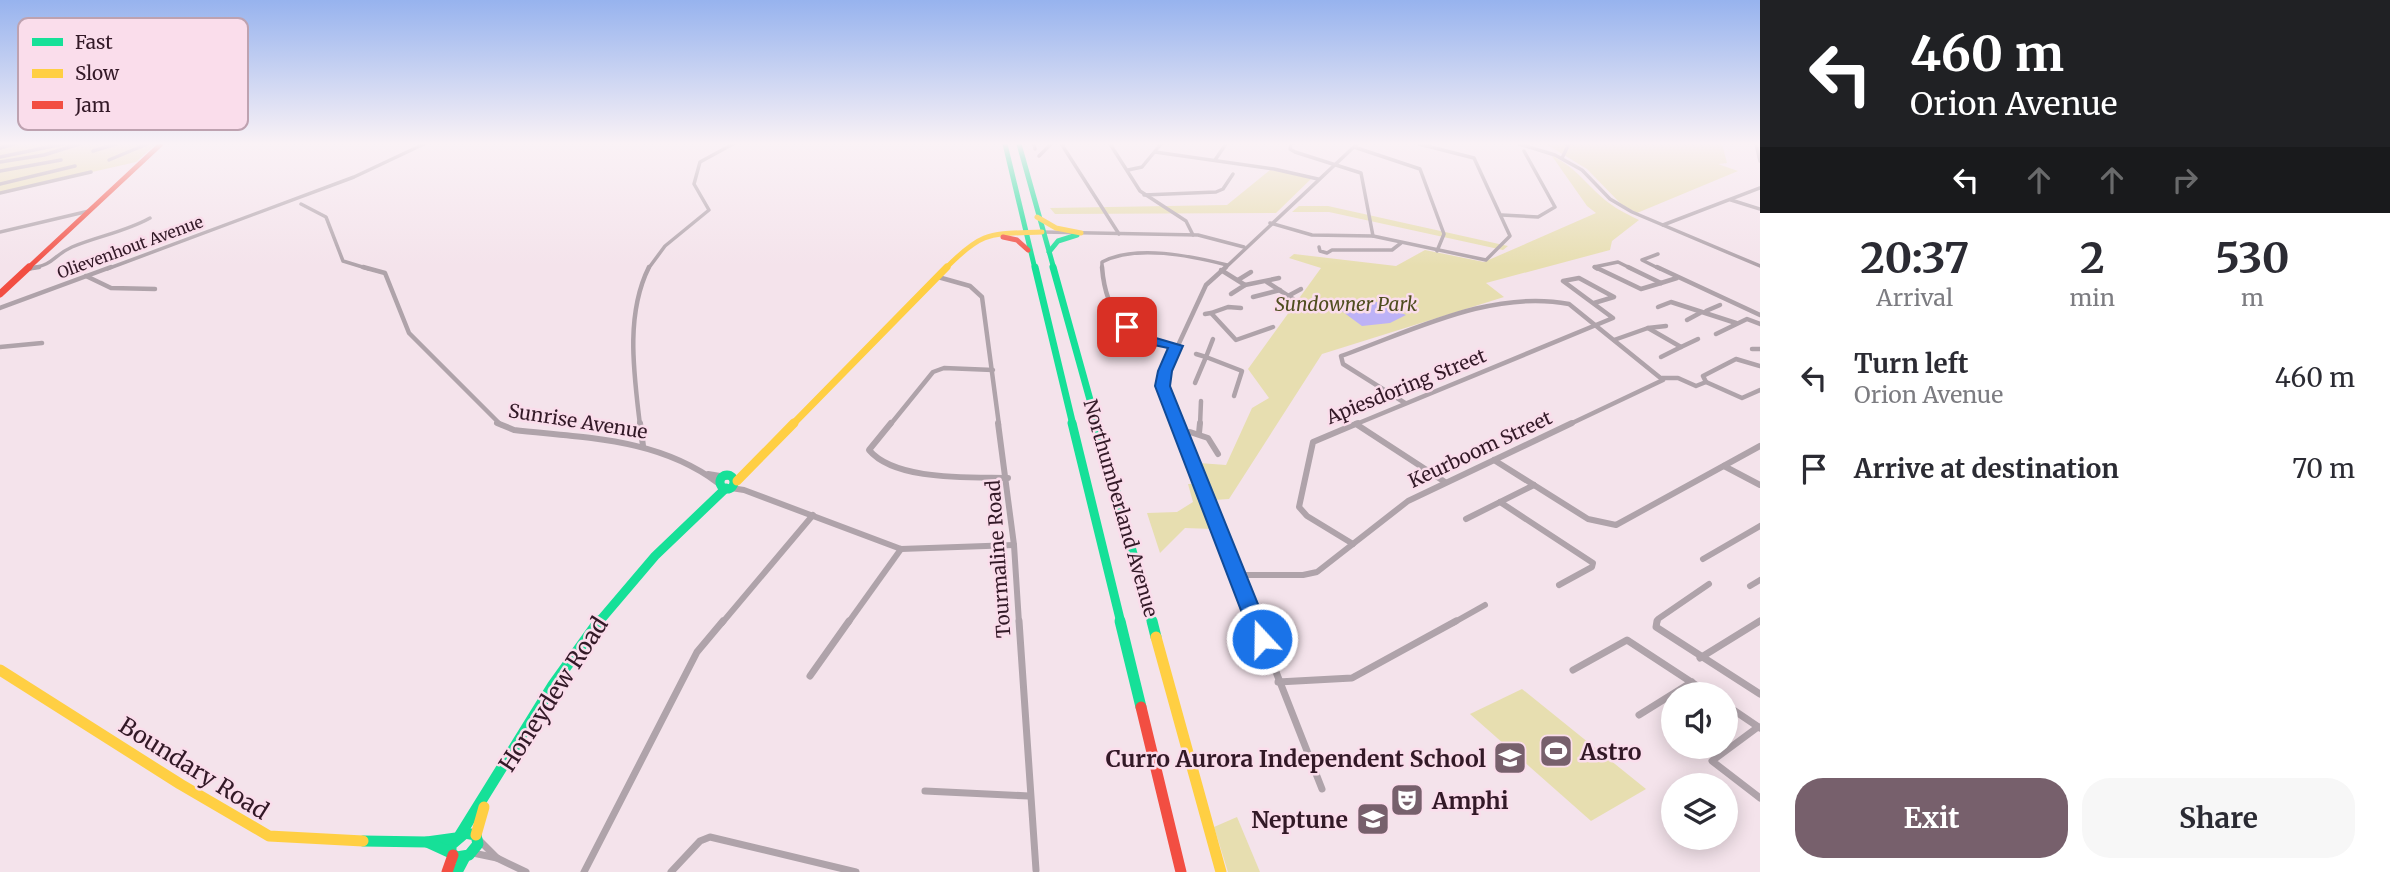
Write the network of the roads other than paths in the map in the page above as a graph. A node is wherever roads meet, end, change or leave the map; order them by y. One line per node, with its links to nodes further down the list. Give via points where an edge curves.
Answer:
1 (36, 185): 17 (street)
2 (118, 185): 22 (main road)
3 (333, 185): 49 (street, Olievenhout Avenue)
4 (694, 185): 107 (street, via 709,210 656,254 643,280 632,328)
5 (1013, 185): 23 (main road, Northumberland Avenue)
6 (1029, 185): 26 (main road, Northumberland Avenue)
7 (1088, 185): 34 (street)
8 (1137, 185): 18 (street)
9 (1226, 185): 18 (street, via 1216,192)
10 (1312, 185): 27 (street)
11 (1363, 185): 36 (street)
12 (1426, 185): 40 (street, via 1444,234)
13 (1487, 185): 24 (street)
14 (1543, 185): 24 (street, via 1555,207 1538,217)
15 (1598, 185): 28 (street, via 1617,204)
16 (1760, 188): 19 (street)
17 (0, 193)
18 (1144, 195): 35 (street, via 1185,221)
19 (1731, 200): 21 (street); 28 (street)
20 (301, 204): 107 (street, Sunrise Avenue, via 326,216 343,261 383,271 409,334 496,423 514,430)
21 (1760, 209)
22 (90, 211): 29 (street); 46 (main road)
23 (1020, 215): 30 (main road, via 1014,226); 31 (main road, Northumberland Avenue)
24 (1502, 215): 40 (street, via 1510,239 1486,260)
25 (150, 218): 46 (street, via 70,248 52,264)
26 (1037, 218): 32 (main road, Northumberland Avenue); 33 (main road)
27 (1269, 223): 36 (street, via 1312,235); 38 (street)
28 (1663, 225): 44 (street)
29 (0, 232)
30 (997, 234): 31 (main road, Honeydew Road); 41 (main road, via 1017,240); 50 (main road, Honeydew Road, via 974,240)
31 (1026, 234): 32 (main road, Honeydew Road); 41 (main road, Northumberland Avenue)
32 (1043, 234): 33 (street); 42 (main road, Northumberland Avenue)
33 (1081, 234): 34 (street); 42 (main road, via 1058,241)
34 (1120, 234): 35 (street)
35 (1193, 235): 38 (street)
36 (1373, 236): 37 (street)
37 (1401, 243): 39 (street, via 1392,250); 40 (street)
38 (1244, 247): 45 (street)
39 (1332, 250)
40 (1437, 251)
41 (1030, 252): 162 (main road, Northumberland Avenue)
42 (1049, 252): 163 (main road, Northumberland Avenue)
43 (1658, 254): 52 (street, via 1642,260)
44 (1760, 266)
45 (1224, 267): 48 (street); 87 (street, via 1203,289); 87 (street, via 1188,256 1116,256 1102,262 1112,303 1130,331)
46 (26, 269): 60 (main road)
47 (1251, 272): 53 (street)
48 (1229, 275): 53 (street)
49 (86, 276): 57 (street, via 111,288); 69 (street, Olievenhout Avenue)
50 (938, 277): 96 (street, Tourmaline Road, via 981,294); 114 (main road, Honeydew Road)
51 (1279, 278): 54 (street)
52 (1677, 278): 55 (street); 74 (street)
53 (1238, 280): 56 (street)
54 (1266, 282): 56 (street); 59 (street)
55 (1662, 283): 55 (street, via 1618,262 1594,267 1639,289)
56 (1245, 285): 61 (street)
57 (155, 289)
58 (1301, 289): 62 (street)
59 (1280, 290): 62 (street); 64 (street)
60 (0, 294)
61 (1231, 294)
62 (1288, 296): 71 (street, via 1293,301)
63 (1681, 296): 65 (street)
64 (1253, 298)
65 (1671, 302): 68 (street); 73 (street)
66 (1594, 303): 66 (street, via 1614,297 1579,278 1562,282); 78 (street, via 1613,317)
67 (1720, 305): 72 (street)
68 (1658, 307)
69 (0, 308)
70 (1241, 309): 80 (street, via 1228,307 1208,314 1236,341)
71 (1277, 310)
72 (1706, 311): 73 (street); 76 (street)
73 (1700, 313): 75 (street)
74 (1760, 315)
75 (1687, 320)
76 (1736, 323): 77 (street, via 1746,319); 82 (street)
77 (1760, 324)
78 (1595, 325): 85 (street); 103 (street, Apiesdoring Street); 103 (street, via 1562,302 1492,304 1443,317 1341,356 1343,364)
79 (1666, 326): 81 (street)
80 (1273, 327)
81 (1648, 328): 85 (street); 89 (street)
82 (1716, 334)
83 (1213, 339): 93 (street)
84 (1698, 339): 89 (street)
85 (1614, 340): 97 (street)
86 (42, 343): 88 (street)
87 (1176, 346): 125 (street, via 1163,386)
88 (0, 347)
89 (1681, 347): 94 (street)
90 (1752, 349): 91 (street)
91 (1760, 349)
92 (1196, 355): 93 (street)
93 (1206, 356): 99 (street); 101 (street, via 1242,371)
94 (1661, 357)
95 (1760, 366): 98 (street, via 1736,359 1703,376)
96 (993, 370): 112 (street, Tourmaline Road); 112 (street, via 936,370 869,450 874,458 907,471)
97 (1662, 378): 98 (street, via 1678,378 1696,386); 110 (street, Keurboom Street, via 1658,384)
98 (1706, 382): 100 (street, via 1740,398)
99 (1195, 383)
100 (1760, 390)
101 (1234, 396)
102 (1201, 401): 106 (street)
103 (1405, 403): 104 (street, Apiesdoring Street)
104 (1356, 424): 113 (street); 121 (street, Apiesdoring Street, via 1313,442 1298,503 1307,516)
105 (1190, 432): 106 (street)
106 (1199, 433): 109 (street, via 1214,442)
107 (643, 446): 114 (street, Sunrise Avenue)
108 (1760, 446): 111 (street)
109 (1218, 454)
110 (1494, 460): 113 (street, Keurboom Street); 115 (street)
111 (1724, 466): 115 (street, via 1616,525 1588,519); 116 (street)
112 (1008, 478): 122 (street, Tourmaline Road)
113 (1445, 482): 121 (street, Keurboom Street, via 1408,501)
114 (728, 483): 118 (street); 147 (main road, Honeydew Road, via 646,568 580,647)
115 (1534, 485): 117 (street)
116 (1760, 485)
117 (1500, 502): 119 (street); 128 (street, via 1593,563 1592,568)
118 (813, 515): 123 (street); 159 (street, via 697,652)
119 (1466, 519)
120 (1760, 526): 124 (street)
121 (1353, 544): 125 (street, Keurboom Street, via 1317,572)
122 (1014, 545): 123 (street); 145 (street, Tourmaline Road)
123 (901, 549): 135 (street)
124 (1703, 559)
125 (1238, 575): 136 (street)
126 (1760, 580): 129 (street)
127 (1709, 584): 132 (street, via 1655,624)
128 (1559, 585)
129 (1750, 586)
130 (1485, 605): 136 (street, via 1352,678)
131 (1760, 621): 132 (street)
132 (1700, 658): 138 (street)
133 (0, 670): 150 (main road, Boundary Road, via 270,836)
134 (1573, 670): 137 (street, via 1627,640)
135 (810, 676)
136 (1279, 682): 143 (street)
137 (1692, 682)
138 (1760, 694)
139 (1661, 701): 141 (street)
140 (1738, 713): 142 (street)
141 (1639, 715)
142 (1759, 727): 146 (street, via 1712,761)
143 (1322, 789)
144 (925, 791): 145 (street)
145 (1029, 796): 155 (street, Tourmaline Road)
146 (1760, 798)
147 (486, 800): 148 (main road, Honeydew Road); 149 (main road, Honeydew Road)
148 (458, 837): 149 (main road, Boundary Road, via 469,832); 150 (main road, Boundary Road); 151 (main road)
149 (477, 838): 152 (main road, Honeydew Road); 153 (street)
150 (427, 842): 151 (main road, Boundary Road)
151 (452, 854): 152 (main road, Boundary Road); 156 (main road)
152 (468, 855): 153 (street); 157 (main road)
153 (497, 858): 154 (street)
154 (514, 870): 158 (street)
155 (1036, 870)
156 (447, 872)
157 (457, 872)
158 (526, 872)
159 (584, 872)
160 (671, 872): 161 (street, via 706,837)
161 (856, 872)
162 (1181, 872)
163 (1221, 872)

